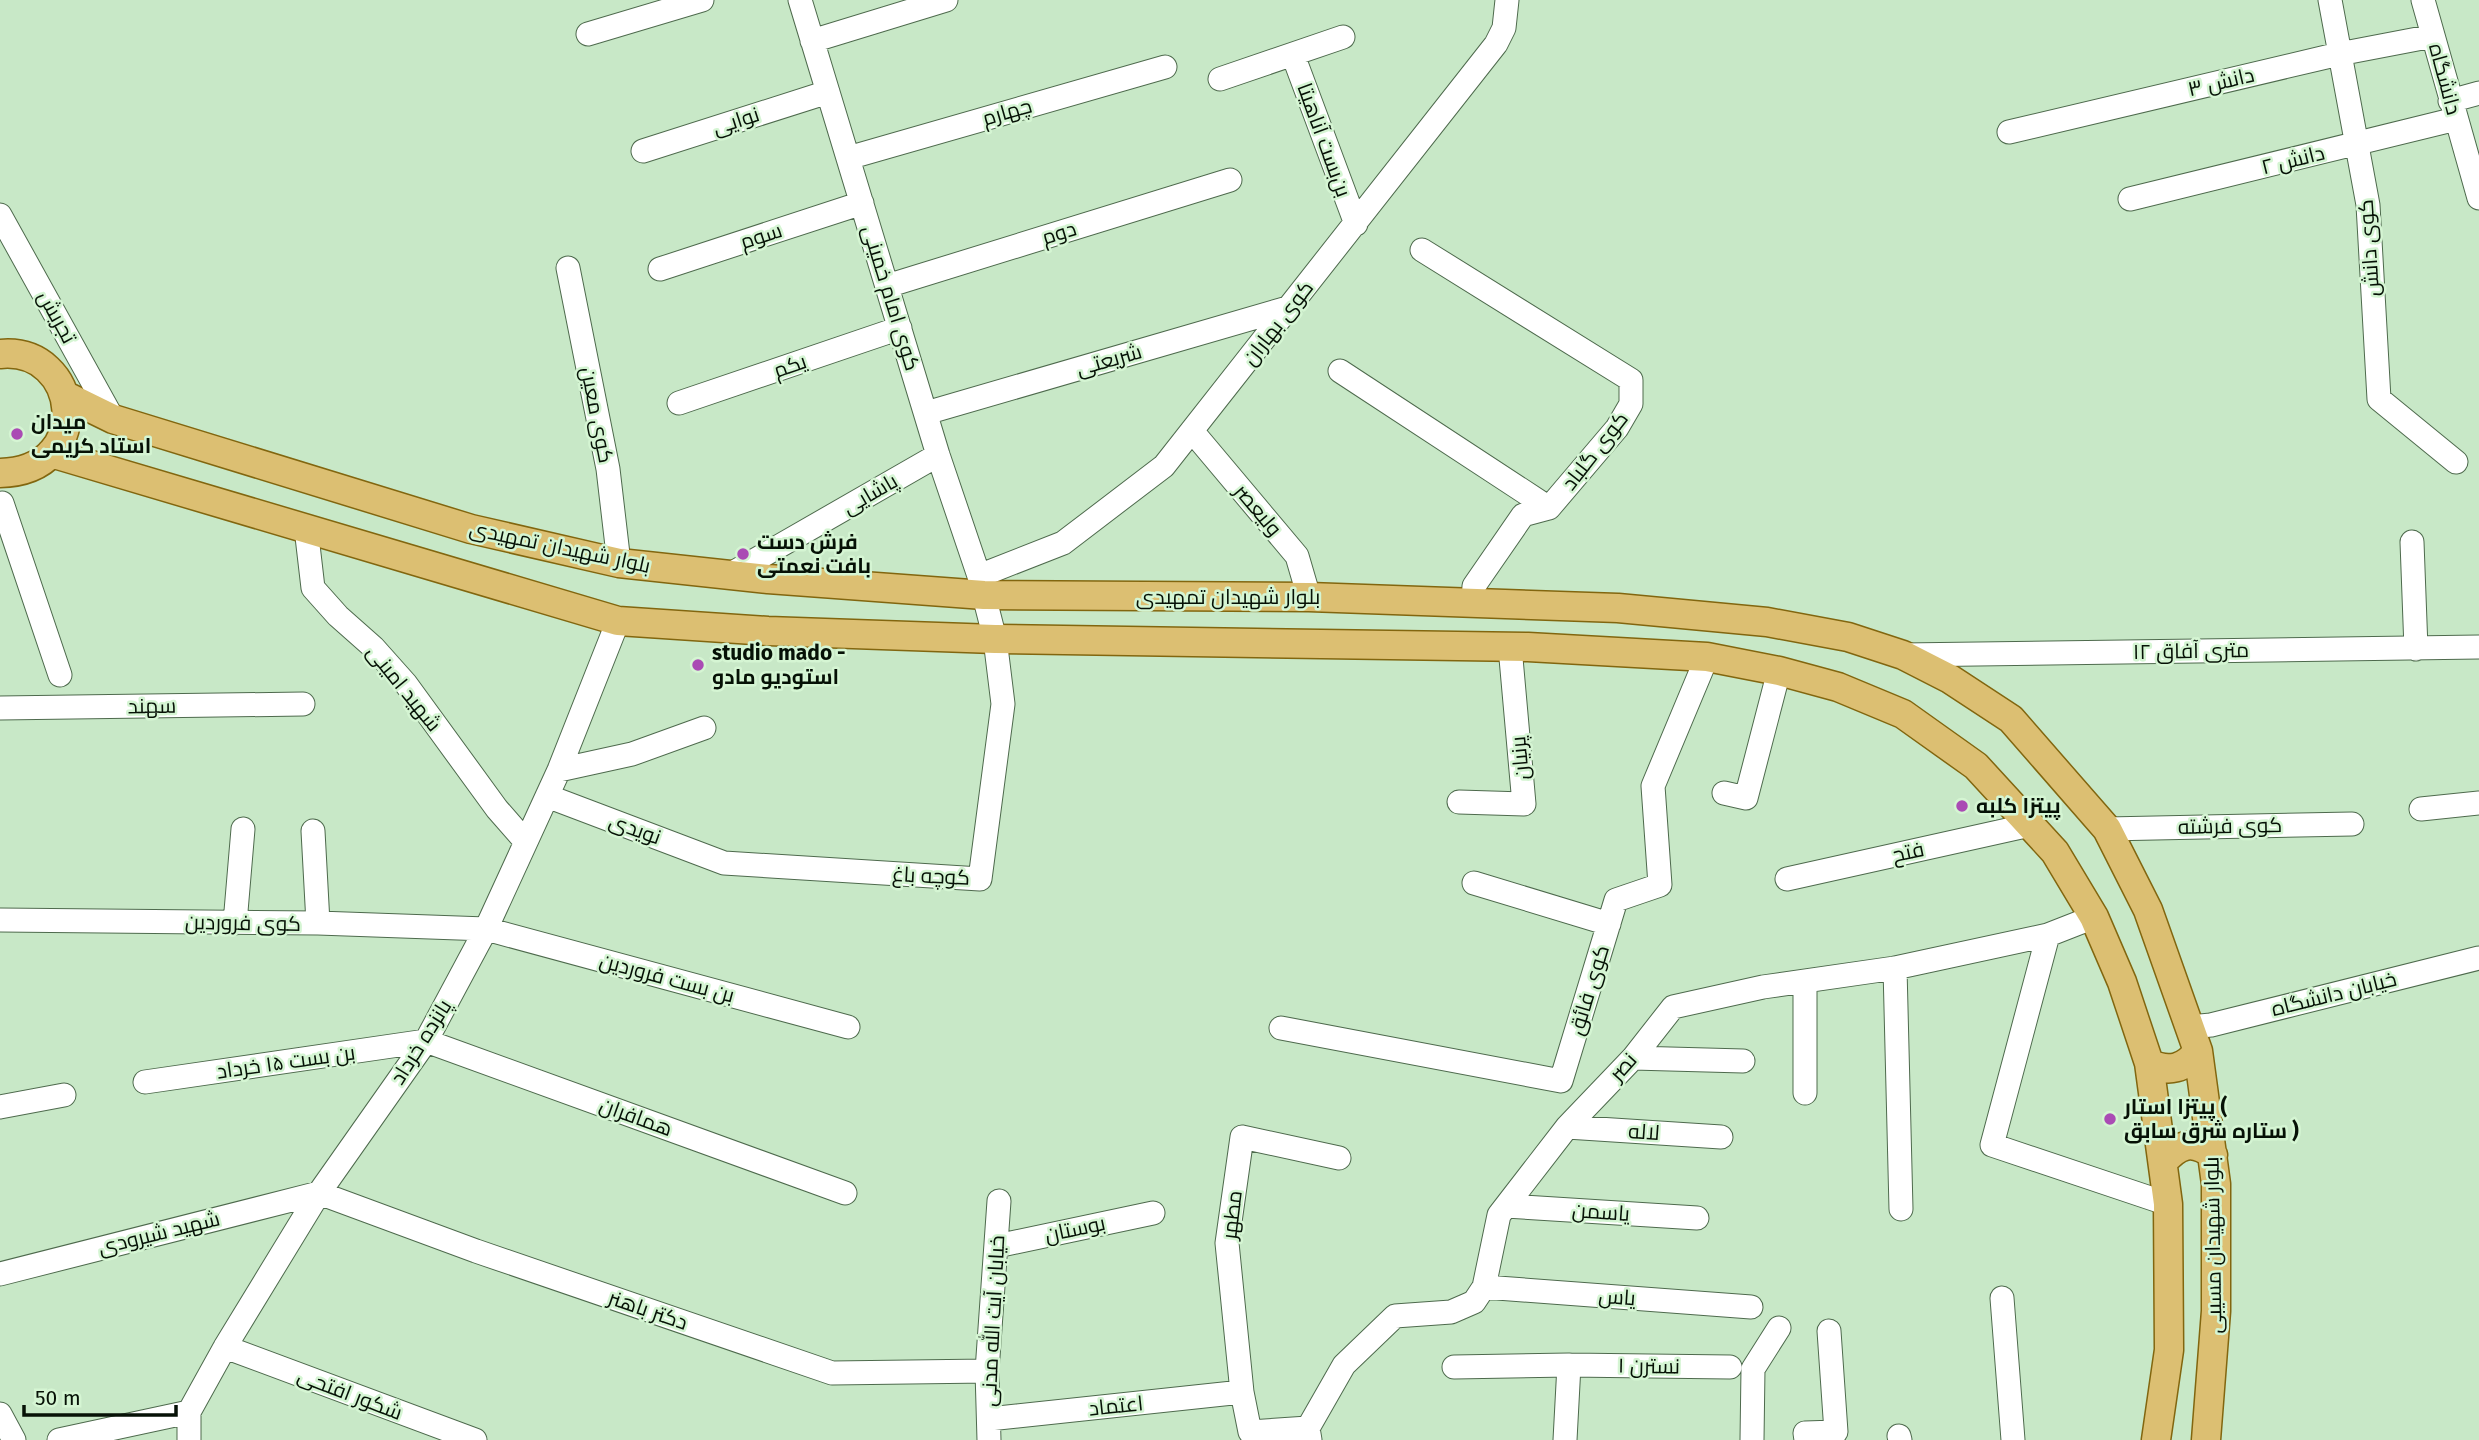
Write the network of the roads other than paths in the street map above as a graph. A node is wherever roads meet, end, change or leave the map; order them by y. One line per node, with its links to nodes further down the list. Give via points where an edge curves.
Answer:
1 (702, 0): 7 (street)
2 (800, 0): 10 (street, کوی امام خمینی)
3 (946, 0): 10 (street)
4 (1507, 0): 27 (street, کوی بهاران, via 1504,28 1496,44)
5 (2330, 0): 11 (street, کوی دانش)
6 (2423, 0): 8 (street, دانشگاه)
7 (588, 34)
8 (2433, 36): 11 (street, دانش ۳); 17 (street, دانشگاه)
9 (1343, 37): 12 (street)
10 (813, 41): 15 (street, کوی امام خمینی)
11 (2339, 54): 18 (street, دانش ۳); 19 (street, کوی دانش)
12 (1293, 55): 14 (street); 27 (street, بن‌بست آناهیتا)
13 (1165, 67): 21 (street, چهارم)
14 (1220, 79)
15 (828, 92): 20 (street, نوایی); 21 (street, کوی امام خمینی)
16 (2479, 93): 17 (street, دانش ۲)
17 (2453, 110): 19 (street, دانش ۲); 23 (street, دانشگاه)
18 (2009, 132)
19 (2355, 145): 24 (street, دانش ۲); 43 (street, کوی دانش, via 2368,205 2379,399)
20 (643, 151)
21 (848, 158): 25 (street, کوی امام خمینی)
22 (1230, 180): 31 (street, دوم)
23 (2479, 198)
24 (2130, 200)
25 (862, 203): 30 (street, سوم); 31 (street, کوی امام خمینی)
26 (0, 215): 39 (street, تجریش)
27 (1356, 224): 32 (street, کوی بهاران)
28 (1422, 250): 46 (street, کوی گلباد, via 1631,380 1631,404 1617,428)
29 (568, 268): 49 (street, کوی معین, via 608,469)
30 (660, 269)
31 (887, 286): 33 (street, کوی امام خمینی)
32 (1291, 307): 38 (street, شریعتی); 40 (street, کوی بهاران)
33 (900, 328): 37 (street, یکم); 38 (street, کوی امام خمینی)
34 (0, 354): 36 (main road, via 23,355 41,364)
35 (1340, 370): 46 (street)
36 (64, 395): 39 (main road, بلوار شهیدان تمهیدی); 41 (main road, via 66,426)
37 (679, 403)
38 (926, 413): 42 (street, کوی امام خمینی)
39 (113, 419): 49 (main road, بلوار شهیدان تمهیدی, via 471,530)
40 (1192, 431): 51 (street, کوی بهاران, via 1164,466 1063,543); 52 (street, ولیعصر, via 1297,556)
41 (51, 453): 44 (main road, via 36,465); 47 (main road)
42 (939, 455): 50 (street, پاشایی); 51 (street, کوی امام خمینی)
43 (2456, 462)
44 (10, 472): 45 (street)
45 (1, 504): 62 (street)
46 (1549, 508): 53 (street, کوی گلباد, via 1523,515 1474,586)
47 (306, 528): 54 (main road); 77 (street, شهید امینی, via 313,588 406,684 488,799)
48 (2412, 542): 58 (street)
49 (619, 564): 50 (main road, بلوار شهیدان تمهیدی)
50 (729, 575): 51 (main road, بلوار شهیدان تمهیدی)
51 (982, 586): 52 (main road, بلوار شهیدان تمهیدی); 55 (street, کوی امام خمینی)
52 (1309, 597): 53 (main road, بلوار شهیدان تمهیدی)
53 (1473, 603): 59 (main road, بلوار شهیدان تمهیدی, via 1618,608 1767,622 1848,637)
54 (618, 621): 55 (main road); 66 (street, پانزده خرداد)
55 (995, 639): 56 (main road); 78 (street, کوچه باغ, via 1003,704 980,879)
56 (1510, 647): 60 (main road); 69 (street, پرنیان, via 1524,804)
57 (2479, 647): 58 (street, ۱۲ متری آفاق)
58 (2416, 649): 59 (street, ۱۲ متری آفاق)
59 (1903, 655): 75 (main road, بلوار شهیدان تمهیدی, via 2011,719)
60 (1707, 657): 61 (main road); 85 (street, کوی فائق, via 1653,786 1660,886 1616,900)
61 (1779, 671): 67 (street, via 1746,798); 73 (main road, via 1838,687 1903,714 1976,766)
62 (60, 675)
63 (303, 704): 64 (street, سهند)
64 (0, 708)
65 (704, 728): 66 (street, via 632,754)
66 (559, 770): 68 (street, پانزده خرداد)
67 (1724, 793)
68 (547, 796): 77 (street, پانزده خرداد); 78 (street, نویدی)
69 (1459, 802)
70 (2479, 803): 71 (street)
71 (2421, 809)
72 (2352, 824): 75 (street, کوی فرشته)
73 (2030, 825): 79 (street, فتح); 81 (main road, via 2055,852)
74 (243, 829): 83 (street)
75 (2107, 829): 93 (main road, بلوار شهیدان تمهیدی, via 2147,910)
76 (313, 831): 84 (street)
77 (525, 841): 86 (street, پانزده خرداد)
78 (724, 863)
79 (1787, 879)
80 (1475, 883): 85 (street)
81 (2094, 917): 87 (street, نصر); 97 (main road)
82 (0, 920): 83 (street, کوی فروردین)
83 (235, 923): 84 (street, کوی فروردین)
84 (318, 923): 86 (street, کوی فروردین)
85 (1609, 924): 92 (street, کوی فائق, via 1561,1081)
86 (486, 929): 91 (street, بن بست فروردین); 94 (street, پانزده خرداد)
87 (2048, 935): 89 (street, نصر); 110 (street, via 1992,1145)
88 (2479, 958): 93 (street, خیابان دانشگاه, via 2211,1025)
89 (1895, 968): 90 (street, نصر); 112 (street)
90 (1805, 982): 95 (street, نصر, via 1673,1007); 99 (street)
91 (848, 1027)
92 (1281, 1028)
93 (2194, 1039): 97 (main road, via 2185,1065 2176,1069); 104 (main road, بلوار شهیدان مسیبی)
94 (426, 1041): 98 (street, بن بست ۱۵ خرداد); 107 (street, پانزده خرداد); 108 (street, همافران)
95 (1633, 1058): 96 (street); 102 (street, نصر)
96 (1743, 1061)
97 (2149, 1063): 106 (main road)
98 (145, 1082)
99 (1805, 1093)
100 (64, 1095): 101 (street)
101 (0, 1107)
102 (1567, 1127): 103 (street, لاله); 111 (street, نصر)
103 (1721, 1137)
104 (2213, 1155): 106 (main road, via 2200,1146 2185,1146); 141 (main road, بلوار شهیدان مسیبی, via 2216,1311)
105 (1339, 1158): 127 (street, مطهر, via 1242,1137 1227,1243)
106 (2163, 1162): 110 (main road)
107 (318, 1193): 116 (street, شهید شیرودی); 122 (street, پانزده خرداد); 126 (street, دکتر باهنر, via 832,1373)
108 (845, 1193)
109 (999, 1201): 115 (street, خیابان آیت الله مدنی)
110 (2168, 1204): 140 (main road, via 2169,1350)
111 (1506, 1206): 114 (street, یاسمن); 117 (street, نصر, via 1499,1216)
112 (1900, 1209)
113 (1153, 1213): 115 (street, بوستان)
114 (1697, 1218)
115 (997, 1246): 126 (street, خیابان آیت الله مدنی)
116 (0, 1274)
117 (1484, 1287): 119 (street, یاس); 131 (street, via 1475,1301 1451,1312 1395,1316 1344,1365)
118 (2002, 1298): 139 (street)
119 (1751, 1307)
120 (1779, 1328): 137 (street, via 1753,1369)
121 (1829, 1331): 138 (street, via 1836,1432 1805,1433)
122 (225, 1347): 128 (street, پانزده خرداد); 135 (street, شکور افتحی)
123 (1569, 1365): 124 (street, نسترن ۱); 125 (street, نسترن ۱); 136 (street)
124 (1454, 1367)
125 (1730, 1367)
126 (987, 1371): 130 (street, خیابان آیت الله مدنی)
127 (1242, 1392): 130 (street, اعتماد); 131 (street, via 1250,1432)
128 (189, 1412): 133 (street); 134 (street, پانزده خرداد)
129 (0, 1414): 132 (street)
130 (989, 1430)
131 (1309, 1434)
132 (14, 1440)
133 (60, 1440)
134 (189, 1440)
135 (475, 1440)
136 (1565, 1440)
137 (1752, 1440)
138 (1806, 1440)
139 (2013, 1440)
140 (2156, 1440)
141 (2206, 1440)

